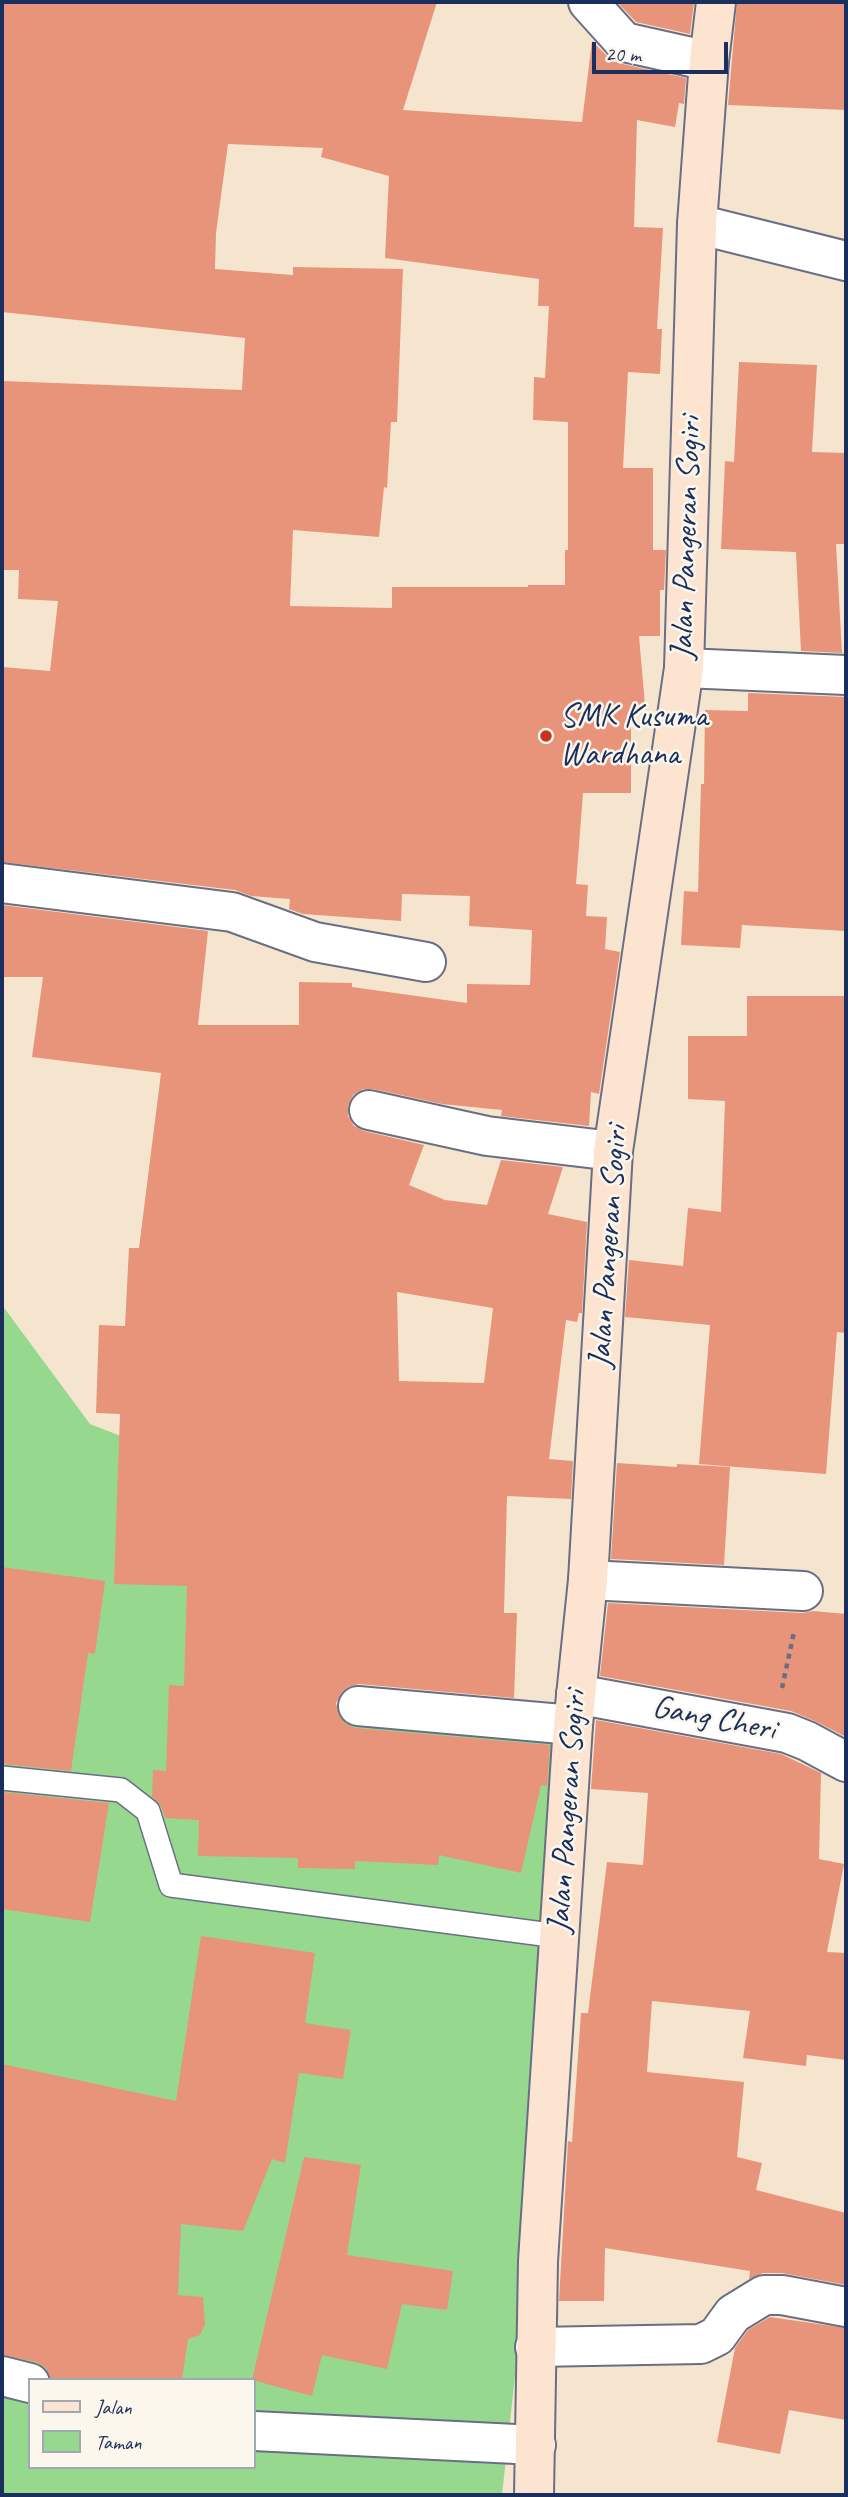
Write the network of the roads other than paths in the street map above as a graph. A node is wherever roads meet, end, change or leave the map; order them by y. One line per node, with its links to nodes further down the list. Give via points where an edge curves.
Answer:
1 (587, 2): 3 (street, via 624,42)
2 (716, 2): 3 (street, Jalan Pangeran Sogiri)
3 (709, 61): 4 (street, Jalan Pangeran Sogiri)
4 (697, 224): 5 (street); 6 (street, Jalan Pangeran Sogiri)
5 (846, 261)
6 (684, 668): 7 (street); 11 (street, Jalan Pangeran Sogiri)
7 (846, 675)
8 (2, 883): 9 (street, via 232,912 314,942)
9 (426, 962)
10 (369, 1110): 11 (street, via 487,1136)
11 (613, 1151): 12 (street, Jalan Pangeran Sogiri)
12 (588, 1580): 13 (street); 15 (street, Jalan Pangeran Sogiri)
13 (803, 1591)
14 (358, 1706): 15 (street, Gang Cheri)
15 (574, 1710): 16 (street, Gang Cheri, via 773,1730 807,1741); 18 (street, Jalan Pangeran Sogiri)
16 (846, 1762)
17 (2, 1777): 18 (lane, via 121,1790 148,1811 171,1885)
18 (558, 1936): 20 (street, Jalan Pangeran Sogiri)
19 (846, 2307): 20 (street, via 764,2295 733,2314 717,2336 701,2344)
20 (535, 2347): 24 (street, Jalan Pangeran Sogiri)
21 (2, 2376): 22 (street)
22 (28, 2382)
23 (256, 2431): 24 (street)
24 (537, 2445): 25 (street, Jalan Pangeran Sogiri)
25 (534, 2495)

